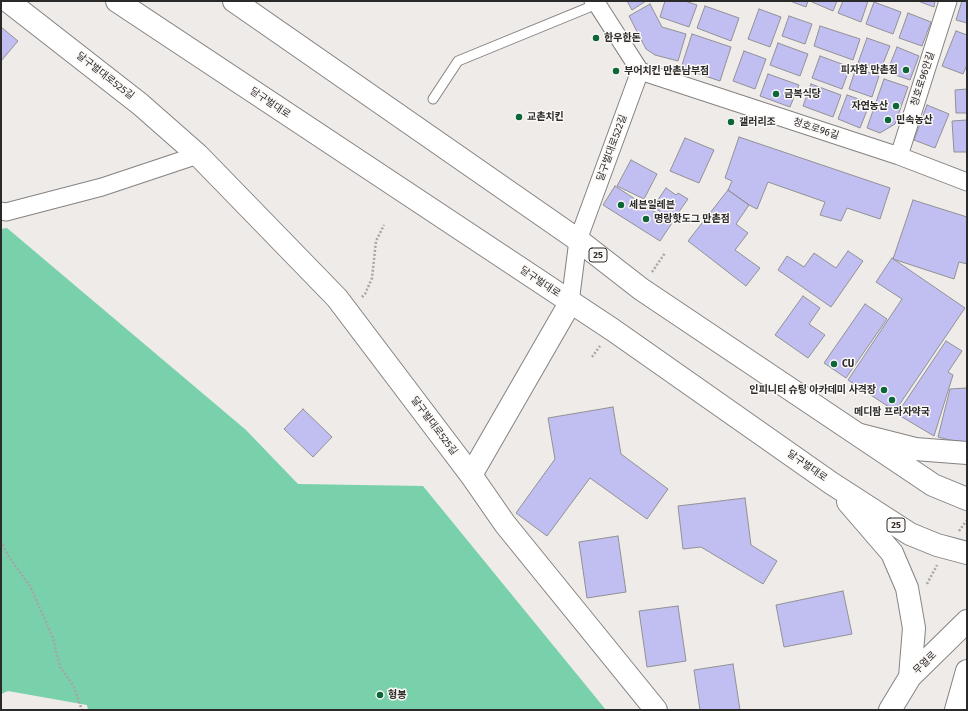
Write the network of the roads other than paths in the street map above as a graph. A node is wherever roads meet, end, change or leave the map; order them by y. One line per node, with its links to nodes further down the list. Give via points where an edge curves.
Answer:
1 (8, 1): 8 (main road, 달구벌대로525길, via 140,104)
2 (117, 1): 13 (main road, 달구벌대로 / 25)
3 (234, 1): 12 (main road, 25)
4 (948, 1): 9 (street, 청호로96안길)
5 (597, 2): 6 (street); 7 (lane, via 458,61)
6 (640, 71): 9 (street, 청호로96길); 12 (street, 달구벌대로522길)
7 (433, 99)
8 (198, 155): 11 (street, via 102,187 6,212); 16 (main road, 달구벌대로525길, via 337,298)
9 (899, 156): 10 (street, 청호로96길)
10 (967, 182)
11 (1, 211)
12 (578, 240): 13 (street, 달구벌대로522길); 14 (main road, 25, via 641,289)
13 (570, 303): 16 (main road); 17 (main road, 달구벌대로 / 25, via 613,330)
14 (855, 433): 15 (main road, via 915,449); 18 (main road, 25, via 933,485)
15 (967, 453)
16 (471, 475): 24 (main road, 달구벌대로525길, via 505,524)
17 (831, 483): 19 (main road, 달구벌대로 / 25, via 910,534); 22 (main road, via 892,553 907,588 914,628)
18 (967, 500)
19 (967, 553)
20 (967, 622): 22 (main road, 무열로)
21 (967, 671): 26 (main road)
22 (910, 677): 25 (main road, 무열로)
23 (967, 699): 26 (main road)
24 (656, 710)
25 (890, 710)
26 (956, 710)

